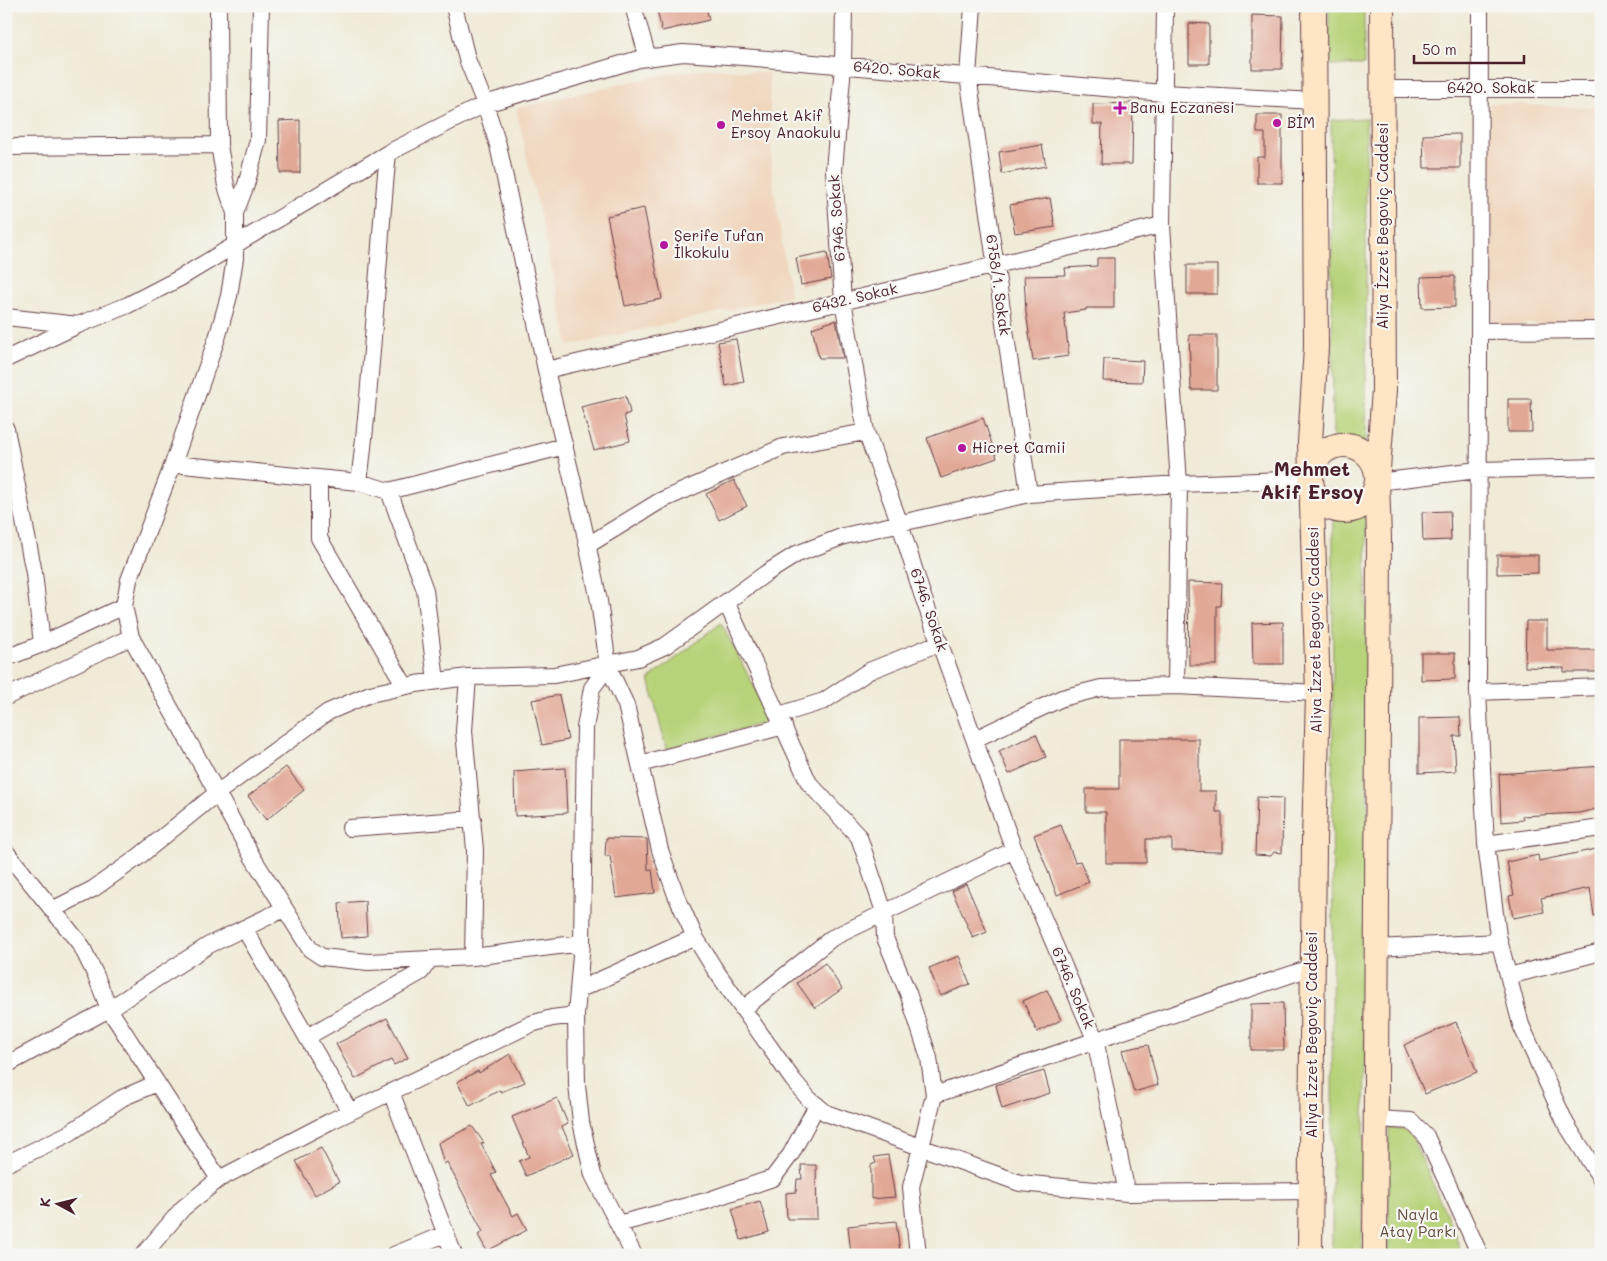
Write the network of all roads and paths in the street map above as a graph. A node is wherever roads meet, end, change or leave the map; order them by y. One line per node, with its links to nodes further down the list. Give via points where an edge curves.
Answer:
1 (218, 6): 20 (street)
2 (261, 6): 23 (street, via 258,140)
3 (454, 6): 19 (street, via 467,59)
4 (633, 6): 11 (street)
5 (844, 6): 12 (street, 6746. Sokak)
6 (973, 6): 13 (street, 6758/1. Sokak)
7 (1165, 6): 17 (street)
8 (1314, 6): 18 (main road, Aliya İzzet Begoviç Caddesi)
9 (1382, 6): 15 (main road, Aliya İzzet Begoviç Caddesi)
10 (1480, 6): 14 (street)
11 (648, 58): 12 (street, 6420. Sokak, via 683,53); 19 (street, 6420. Sokak)
12 (843, 66): 13 (street, 6420. Sokak); 27 (street, 6746. Sokak, via 834,170)
13 (968, 76): 17 (street, 6420. Sokak); 26 (street, 6758/1. Sokak)
14 (1480, 87): 15 (street, 6420. Sokak); 16 (street, 6420. Sokak); 31 (street)
15 (1382, 89): 43 (main road, Aliya İzzet Begoviç Caddesi, via 1384,390)
16 (1601, 89)
17 (1162, 93): 18 (street, 6420. Sokak); 24 (street)
18 (1315, 101): 41 (main road, Aliya İzzet Begoviç Caddesi, via 1316,347)
19 (485, 104): 22 (street, 6420. Sokak); 33 (street, via 498,145)
20 (219, 145): 21 (street); 23 (street, via 226,186)
21 (6, 147)
22 (388, 152): 25 (street, 6420. Sokak); 42 (street, via 378,247 368,414)
23 (235, 213): 25 (street)
24 (1162, 224): 26 (street, 6432. Sokak); 44 (street)
25 (235, 244): 29 (street, 6420. Sokak, via 128,305); 37 (street, via 229,296)
26 (995, 265): 27 (street, 6432. Sokak); 46 (street, 6758/1. Sokak)
27 (843, 301): 33 (street, 6432. Sokak); 35 (street, 6746. Sokak)
28 (6, 317): 29 (street)
29 (78, 325): 32 (street, 6420. Sokak)
30 (1601, 330): 31 (street)
31 (1479, 331): 39 (street)
32 (6, 359)
33 (546, 370): 36 (street)
34 (6, 429): 53 (street, via 34,573)
35 (866, 432): 47 (street, 6746. Sokak); 48 (street, via 783,447 660,501)
36 (565, 446): 45 (street); 48 (street)
37 (173, 464): 40 (street); 50 (street, via 129,580)
38 (1601, 467): 39 (street)
39 (1478, 470): 43 (street); 61 (street)
40 (319, 478): 42 (street); 58 (street, via 319,538)
41 (1311, 479): 43 (main road, via 1316,495 1327,507 1348,512 1368,502); 43 (main road, via 1315,463 1325,451 1346,445 1357,447 1373,461); 44 (street); 62 (main road, Aliya İzzet Begoviç Caddesi)
42 (359, 482): 45 (street)
43 (1377, 482): 81 (main road, Aliya İzzet Begoviç Caddesi)
44 (1179, 484): 46 (street); 59 (street)
45 (390, 491): 57 (street, via 425,590)
46 (1030, 494): 47 (street)
47 (900, 524): 49 (street, via 844,536 797,554); 52 (street, 6746. Sokak)
48 (588, 545): 55 (street)
49 (727, 604): 55 (street, via 665,646); 64 (street)
50 (124, 606): 51 (street); 53 (street)
51 (131, 637): 63 (street); 67 (street)
52 (939, 642): 64 (street, via 869,671 824,700); 65 (street, 6746. Sokak)
53 (42, 644): 54 (street)
54 (6, 658)
55 (608, 666): 56 (street, via 554,675); 66 (street, via 626,705); 80 (street, via 592,688 585,728)
56 (468, 677): 57 (street); 68 (street, via 464,731)
57 (436, 681): 58 (street)
58 (405, 686): 67 (street, via 370,694 328,712)
59 (1176, 686): 62 (street); 65 (street, via 1101,688 1062,698)
60 (1601, 687): 61 (street)
61 (1478, 692): 71 (street)
62 (1318, 693): 85 (main road, Aliya İzzet Begoviç Caddesi)
63 (6, 698)
64 (782, 720): 66 (street); 76 (street, via 809,783 859,837)
65 (975, 739): 72 (street, 6746. Sokak)
66 (640, 764): 78 (street, via 660,850)
67 (217, 793): 74 (street); 75 (street, via 137,858 93,889)
68 (472, 819): 69 (street); 83 (street, via 475,850)
69 (350, 828)
70 (1601, 828): 71 (street)
71 (1486, 844): 79 (street)
72 (1014, 850): 76 (street); 92 (street, 6746. Sokak)
73 (6, 852): 75 (street)
74 (284, 909): 77 (street); 84 (street, via 310,949 322,957 368,962)
75 (52, 910): 88 (street, via 81,945)
76 (884, 912): 89 (street, via 832,938); 96 (street, via 885,938 930,1058)
77 (244, 928): 88 (street, via 209,945); 91 (street)
78 (695, 937): 87 (street); 89 (street)
79 (1500, 942): 81 (street); 86 (street)
80 (582, 943): 83 (street); 87 (street)
81 (1376, 948): 99 (main road, Aliya İzzet Begoviç Caddesi)
82 (1601, 952): 86 (street)
83 (473, 957): 84 (street)
84 (430, 959): 91 (street, via 421,972)
85 (1313, 967): 92 (street); 104 (main road, Aliya İzzet Begoviç Caddesi)
86 (1508, 976): 103 (street, via 1521,1025 1566,1124)
87 (578, 990): 90 (street)
88 (109, 1009): 93 (street); 94 (street)
89 (743, 1009): 97 (street, via 793,1080)
90 (576, 1015): 95 (street, via 531,1024); 106 (street, via 577,1084 586,1148 594,1175)
91 (307, 1037): 98 (street)
92 (1095, 1039): 96 (street); 105 (street, 6746. Sokak)
93 (6, 1065)
94 (156, 1083): 101 (street, via 122,1098 68,1134); 102 (street)
95 (391, 1092): 98 (street); 107 (street)
96 (934, 1095): 100 (street)
97 (817, 1105): 100 (street, via 826,1113); 106 (street, via 792,1154 773,1178 706,1201)
98 (350, 1112): 102 (street)
99 (1377, 1119): 114 (main road, Aliya İzzet Begoviç Caddesi); 115 (street, via 1411,1122 1426,1136)
100 (922, 1149): 105 (street, via 1020,1183); 112 (street, via 912,1187)
101 (6, 1164)
102 (218, 1179): 108 (street, via 183,1208)
103 (1601, 1179)
104 (1311, 1191): 105 (street); 113 (main road, Aliya İzzet Begoviç Caddesi)
105 (1126, 1193)
106 (618, 1224): 111 (street)
107 (446, 1234): 109 (street); 110 (street)
108 (143, 1255)
109 (394, 1255)
110 (454, 1255)
111 (634, 1255)
112 (918, 1255)
113 (1310, 1255)
114 (1375, 1255)
115 (1480, 1255)

